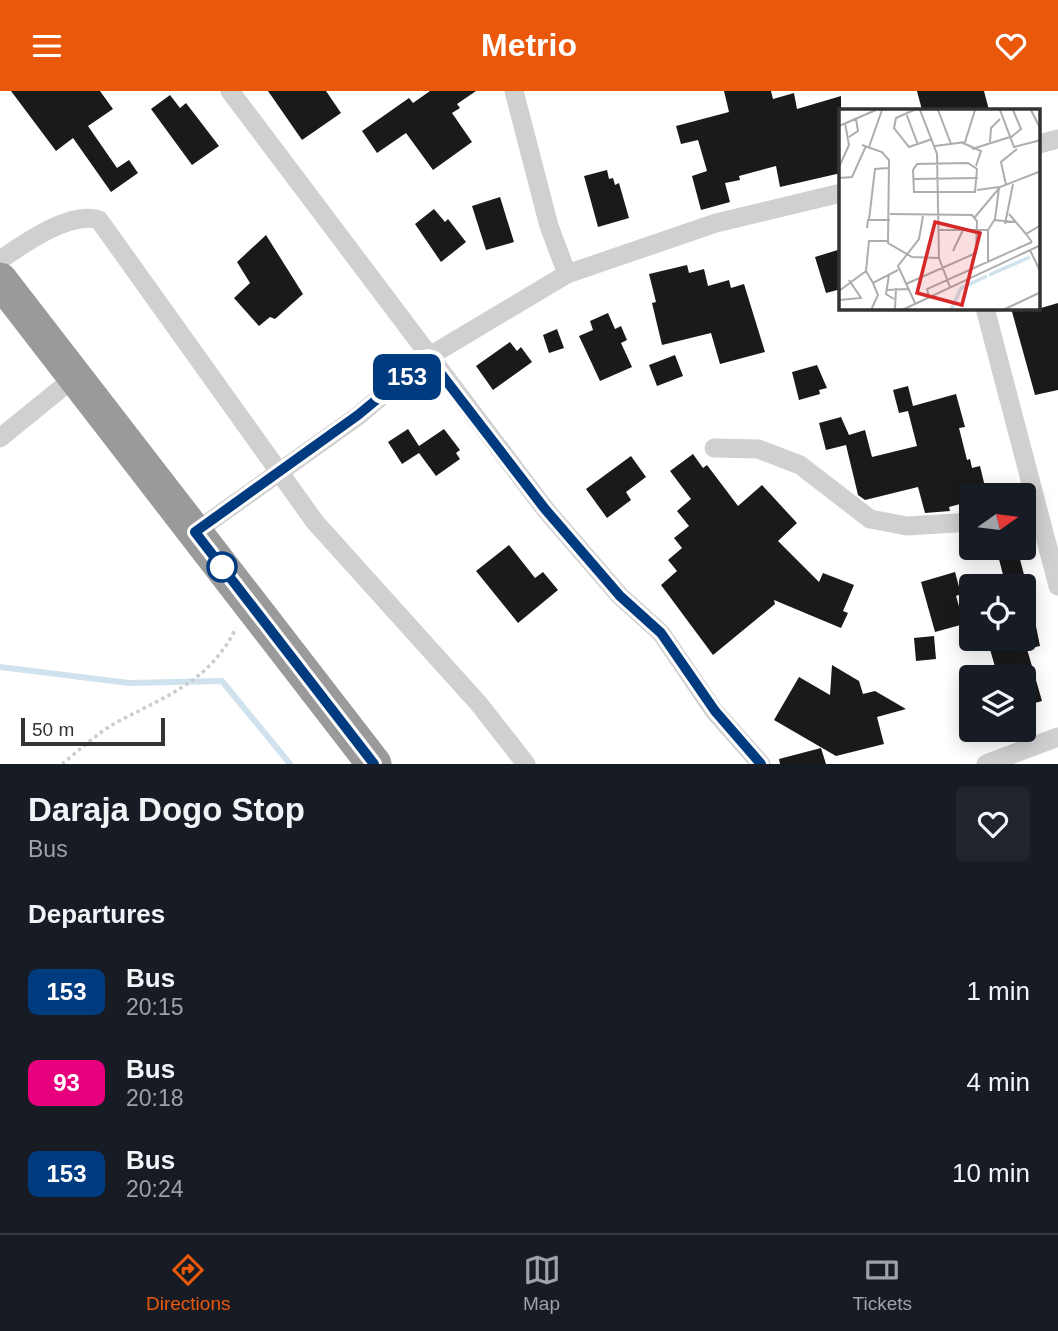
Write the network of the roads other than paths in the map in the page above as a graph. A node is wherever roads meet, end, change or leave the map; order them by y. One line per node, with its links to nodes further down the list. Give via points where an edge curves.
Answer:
1 (230, 91): 10 (street)
2 (514, 91): 7 (street)
3 (1058, 139): 4 (street)
4 (1040, 144)
5 (839, 193): 7 (street, via 716,223)
6 (0, 260): 14 (street, via 29,240 75,220 89,216 99,220)
7 (567, 274): 10 (street)
8 (0, 280): 11 (highway)
9 (985, 310): 15 (street)
10 (428, 357): 14 (street, via 390,391); 23 (street, via 545,509 620,596 661,633 715,711)
11 (75, 377): 12 (street); 18 (highway)
12 (0, 437)
13 (714, 448): 16 (street, via 758,449 800,465 870,519 907,526)
14 (281, 470): 18 (street); 22 (street, via 315,522 480,704)
15 (1025, 483)
16 (959, 523)
17 (1036, 525): 19 (street)
18 (195, 532): 21 (highway)
19 (1058, 586)
20 (1058, 737): 24 (street)
21 (374, 764)
22 (526, 764)
23 (761, 764)
24 (986, 764)

